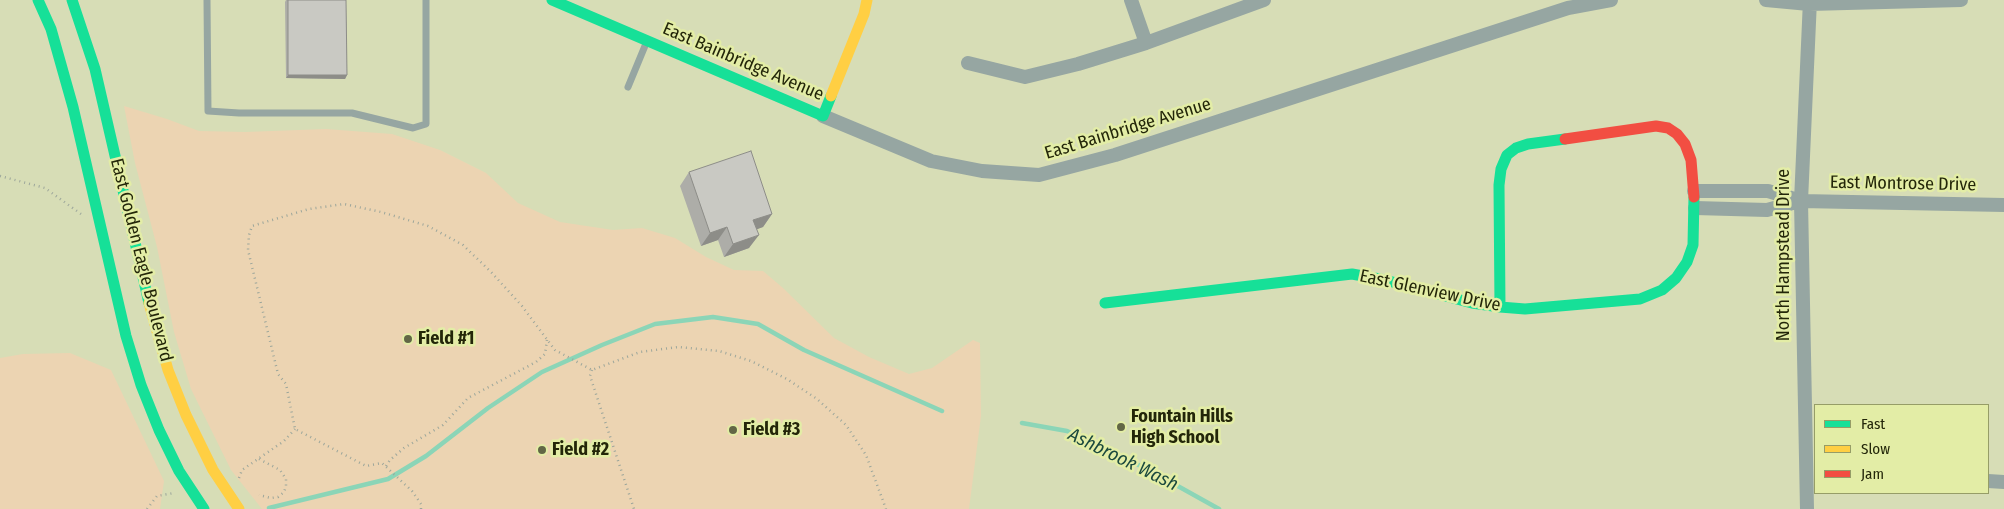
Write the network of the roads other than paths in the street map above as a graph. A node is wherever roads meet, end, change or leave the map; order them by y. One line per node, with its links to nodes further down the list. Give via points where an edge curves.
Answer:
1 (38, 0): 12 (street, East Golden Eagle Boulevard)
2 (207, 0): 3 (lane, via 208,111 352,113 414,128 426,124)
3 (426, 0)
4 (552, 0): 13 (street, East Bainbridge Avenue)
5 (867, 0): 17 (street)
6 (1131, 0): 14 (street)
7 (1264, 0): 14 (street)
8 (1611, 0): 17 (street, East Bainbridge Avenue, via 1568,8 1115,156 1039,175 982,172 932,161)
9 (1766, 0): 11 (street)
10 (1961, 0): 11 (street)
11 (1809, 2): 19 (street, North Hampstead Drive)
12 (60, 5): 27 (street, East Golden Eagle Boulevard, via 51,29 73,108 126,336 159,430 179,471); 28 (street, East Golden Eagle Boulevard, via 95,69 153,319 168,370 213,470)
13 (647, 41): 16 (lane); 17 (street, East Bainbridge Avenue)
14 (1146, 43): 15 (street, via 1025,76)
15 (968, 63)
16 (628, 87)
17 (822, 116)
18 (1694, 191): 19 (street, via 1768,191); 21 (street, East Glenview Drive); 23 (street, East Glenview Drive, via 1689,151 1677,134 1668,128 1656,126 1516,148 1507,155 1500,169)
19 (1801, 201): 20 (street, East Montrose Drive); 21 (street, via 1767,210); 26 (street, North Hampstead Drive)
20 (2004, 205)
21 (1695, 208): 23 (street, East Glenview Drive, via 1693,245 1687,262 1662,290 1640,299 1614,302 1525,309)
22 (1105, 303): 23 (street, East Glenview Drive, via 1352,274)
23 (1500, 307)
24 (1989, 481): 25 (street)
25 (2004, 482)
26 (1811, 489): 29 (street, North Hampstead Drive)
27 (204, 509)
28 (239, 509)
29 (1807, 509)

